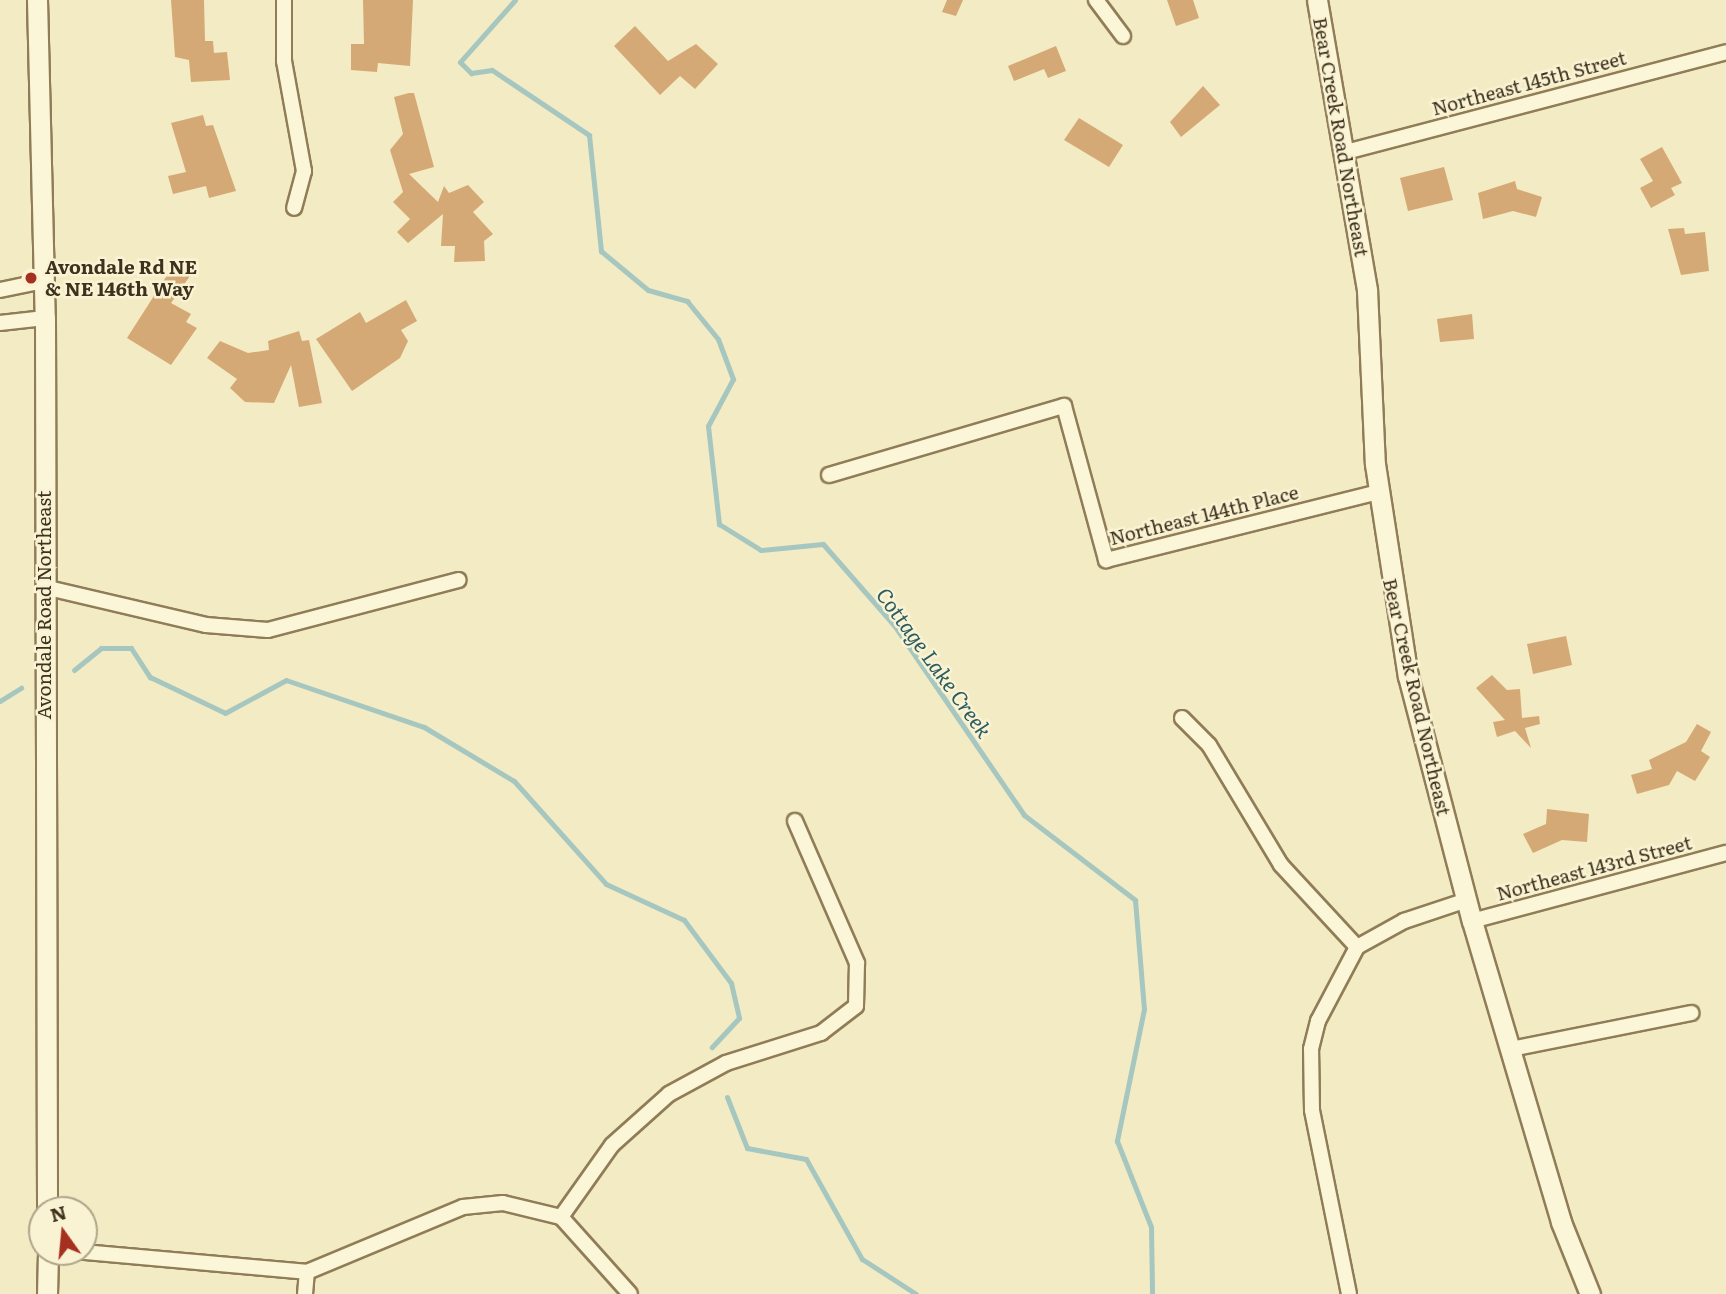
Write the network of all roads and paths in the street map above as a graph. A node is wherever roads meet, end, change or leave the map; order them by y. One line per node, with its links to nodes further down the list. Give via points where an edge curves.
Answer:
1 (37, 0): 9 (street, Avondale Road Northeast)
2 (284, 0): 8 (street, via 284,61 304,171)
3 (1096, 0): 5 (street)
4 (1317, 0): 7 (street, Bear Creek Road Northeast)
5 (1123, 36)
6 (1726, 52): 7 (street, Northeast 145th Street)
7 (1342, 153): 14 (street, Bear Creek Road Northeast, via 1367,290)
8 (293, 208)
9 (44, 281): 10 (street); 11 (street, Avondale Road Northeast)
10 (0, 289)
11 (45, 318): 12 (street); 16 (street, Avondale Road Northeast)
12 (0, 323)
13 (829, 475): 14 (street, Northeast 144th Place, via 1065,406 1107,560)
14 (1379, 492): 20 (street, Bear Creek Road Northeast, via 1408,676)
15 (459, 580): 16 (street, via 268,630 206,625)
16 (44, 587): 25 (street, Avondale Road Northeast)
17 (1182, 718): 22 (street, via 1209,745 1280,865)
18 (795, 821): 26 (street, via 857,963 856,1006 821,1033 726,1063 669,1094 612,1145)
19 (1726, 853): 21 (street, Northeast 143rd Street)
20 (1466, 900): 21 (street, Bear Creek Road Northeast); 22 (street, via 1404,921)
21 (1472, 921): 24 (street, Bear Creek Road Northeast)
22 (1357, 947): 33 (street, via 1331,986 1311,1049 1312,1110)
23 (1691, 1013): 24 (street)
24 (1511, 1049): 34 (street, Bear Creek Road Northeast)
25 (47, 1196)
26 (561, 1217): 29 (street, via 530,1206 463,1207); 32 (street)
27 (98, 1253): 29 (street)
28 (48, 1266): 30 (street)
29 (307, 1272): 31 (street)
30 (47, 1294)
31 (305, 1294)
32 (630, 1294)
33 (1349, 1294)
34 (1590, 1294)

